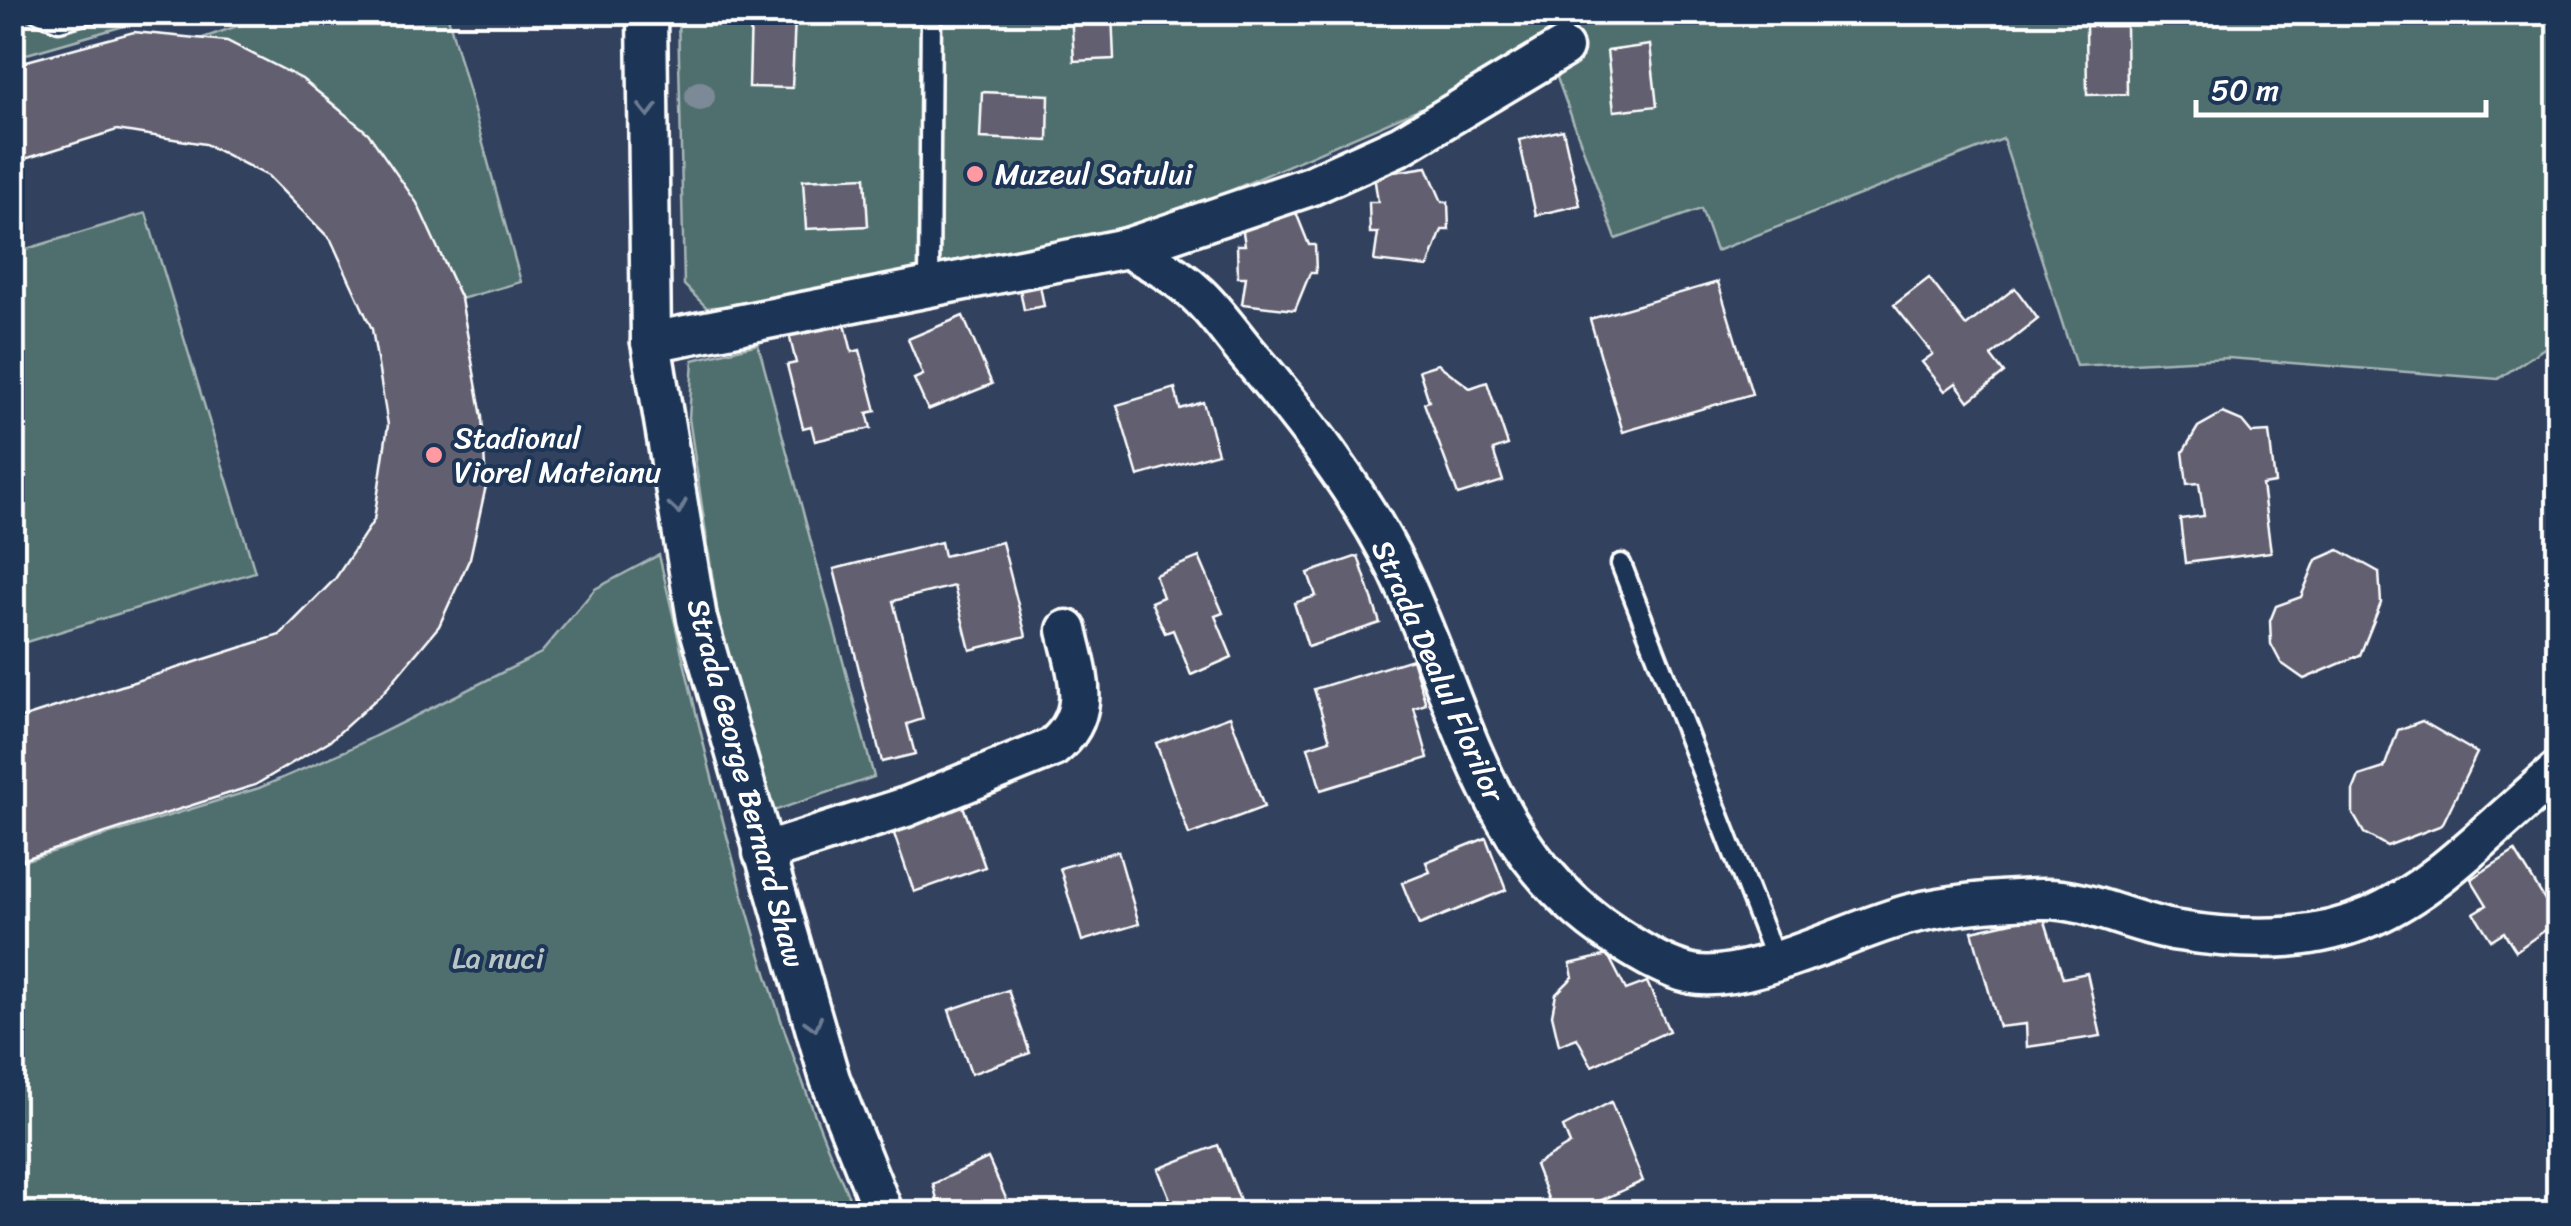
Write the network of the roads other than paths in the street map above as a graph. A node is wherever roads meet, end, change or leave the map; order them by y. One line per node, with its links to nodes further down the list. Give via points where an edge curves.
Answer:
1 (38, 12): 2 (lane, via 59,20)
2 (91, 12)
3 (647, 12): 8 (street, one-way to 8)
4 (931, 12): 7 (lane)
5 (1563, 48): 6 (street, via 1401,145 1294,192)
6 (1127, 248): 7 (street); 13 (street, Strada Dealul Florilor, via 1198,295 1290,404 1370,521 1420,620 1474,757 1518,842 1548,883 1576,911 1650,959 1695,975 1730,974)
7 (929, 287): 8 (street)
8 (650, 342): 12 (street, Strada George Bernard Shaw, one-way to 12, via 697,619)
9 (1621, 564): 13 (lane)
10 (1067, 630): 12 (street, via 1082,690 1079,716 1052,748 906,807)
11 (2558, 771): 13 (street, Strada Dealul Florilor, via 2415,895 2332,933 2272,941 2207,936 2048,898 1911,914)
12 (763, 853): 14 (street, Strada George Bernard Shaw, one-way to 14, via 830,1079)
13 (1775, 960)
14 (884, 1214)

